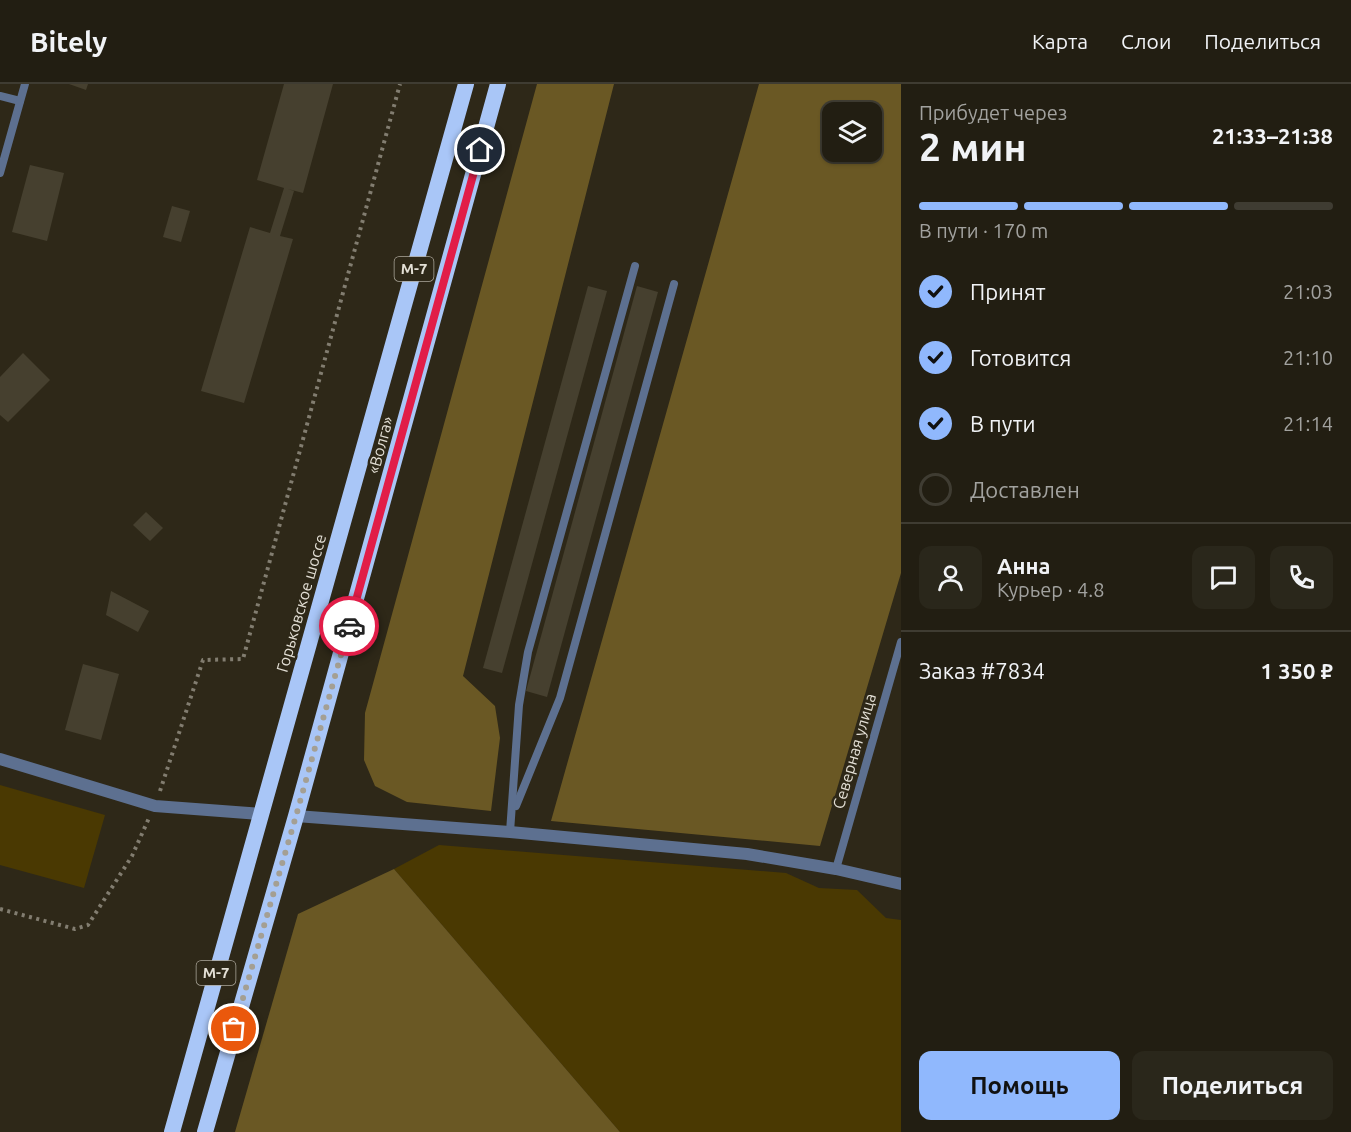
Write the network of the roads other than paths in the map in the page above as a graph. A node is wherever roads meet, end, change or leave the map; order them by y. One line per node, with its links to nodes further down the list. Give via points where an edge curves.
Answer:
1 (25, 84): 5 (lane)
2 (466, 84): 11 (highway, Горьковское шоссе / М-7)
3 (498, 84): 13 (highway, «Волга» / М-7)
4 (0, 96): 5 (lane)
5 (20, 101): 6 (lane)
6 (0, 173)
7 (635, 266): 12 (lane, via 528,652 519,705)
8 (674, 284): 12 (lane, via 560,698)
9 (901, 642): 15 (lane, Северная улица)
10 (0, 759): 11 (street, via 155,806)
11 (261, 814): 17 (highway, Горьковское шоссе / М-7)
12 (512, 815): 14 (lane)
13 (296, 816): 14 (street); 18 (highway, М-7)
14 (510, 832): 15 (street, via 747,854)
15 (836, 869): 16 (street)
16 (901, 884)
17 (172, 1132)
18 (205, 1132)

